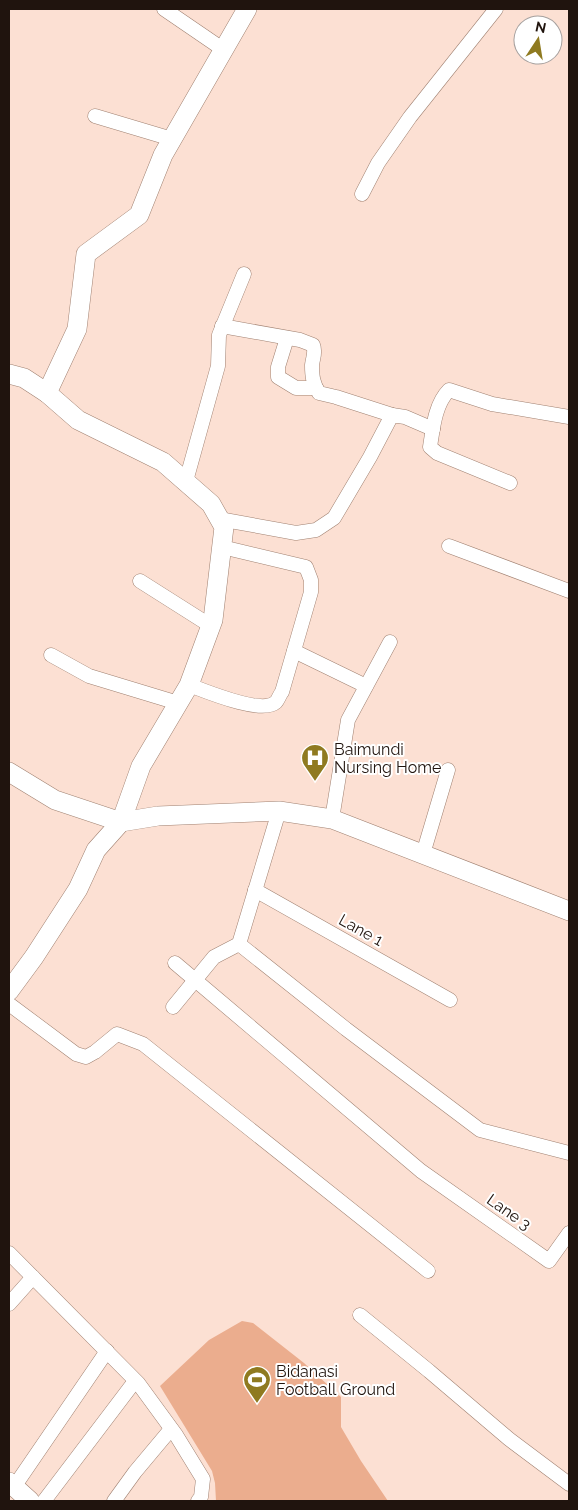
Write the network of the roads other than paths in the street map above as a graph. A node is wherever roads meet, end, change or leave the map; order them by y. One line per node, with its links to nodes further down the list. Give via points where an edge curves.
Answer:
1 (164, 9): 4 (street)
2 (247, 9): 4 (street)
3 (496, 9): 7 (street, via 410,117 378,163)
4 (224, 50): 6 (street)
5 (95, 116): 6 (street)
6 (172, 139): 13 (street, via 139,215 86,254 77,329)
7 (362, 194)
8 (244, 274): 9 (street)
9 (222, 326): 10 (street); 17 (street, via 218,366)
10 (287, 338): 12 (street, via 313,345 313,384); 12 (street, via 278,378 296,388)
11 (9, 374): 13 (street, via 24,378)
12 (316, 388): 14 (street, via 319,393)
13 (47, 394): 17 (street, via 78,420 163,462)
14 (392, 414): 16 (street); 19 (street, via 334,518 316,530 296,533)
15 (569, 417): 16 (street, via 492,404 449,390 442,398)
16 (433, 429): 18 (street, via 430,447 437,453)
17 (186, 481): 19 (street, via 211,504)
18 (510, 483)
19 (219, 519): 21 (street, via 224,527)
20 (449, 546): 23 (street)
21 (222, 547): 24 (street); 26 (street, via 306,567 311,592)
22 (140, 581): 24 (street)
23 (569, 591)
24 (211, 626): 28 (street)
25 (390, 642): 29 (street)
26 (294, 651): 28 (street, via 282,692 276,702 267,706 240,703); 29 (street)
27 (51, 655): 30 (street, via 89,676)
28 (188, 685): 30 (street)
29 (366, 686): 34 (street, via 348,720)
30 (178, 703): 35 (street, via 141,766)
31 (448, 770): 36 (street)
32 (9, 772): 35 (street, via 55,800)
33 (279, 811): 34 (street); 35 (street, via 158,816); 37 (street)
34 (332, 819): 36 (street)
35 (121, 822): 42 (street, via 96,850 78,889)
36 (423, 854): 38 (street)
37 (255, 890): 39 (street); 43 (street, Lane 1)
38 (569, 911)
39 (239, 944): 41 (street, via 214,957); 46 (street, via 346,1030 480,1130)
40 (175, 963): 41 (street)
41 (196, 980): 45 (street); 47 (street, Lane 3, via 421,1171 549,1261)
42 (9, 991)
43 (450, 1000)
44 (9, 1004): 49 (street, via 76,1054 86,1057 117,1034 143,1044)
45 (173, 1007)
46 (569, 1153)
47 (569, 1233)
48 (9, 1253): 50 (street)
49 (428, 1271)
50 (33, 1277): 51 (street); 53 (street)
51 (9, 1304)
52 (360, 1315): 56 (street, via 509,1439)
53 (107, 1351): 54 (street); 57 (street)
54 (135, 1381): 55 (street); 59 (street)
55 (172, 1429): 60 (street); 61 (street, via 203,1478)
56 (569, 1484)
57 (11, 1492): 58 (street)
58 (30, 1501)
59 (44, 1501)
60 (114, 1501)
61 (198, 1501)

